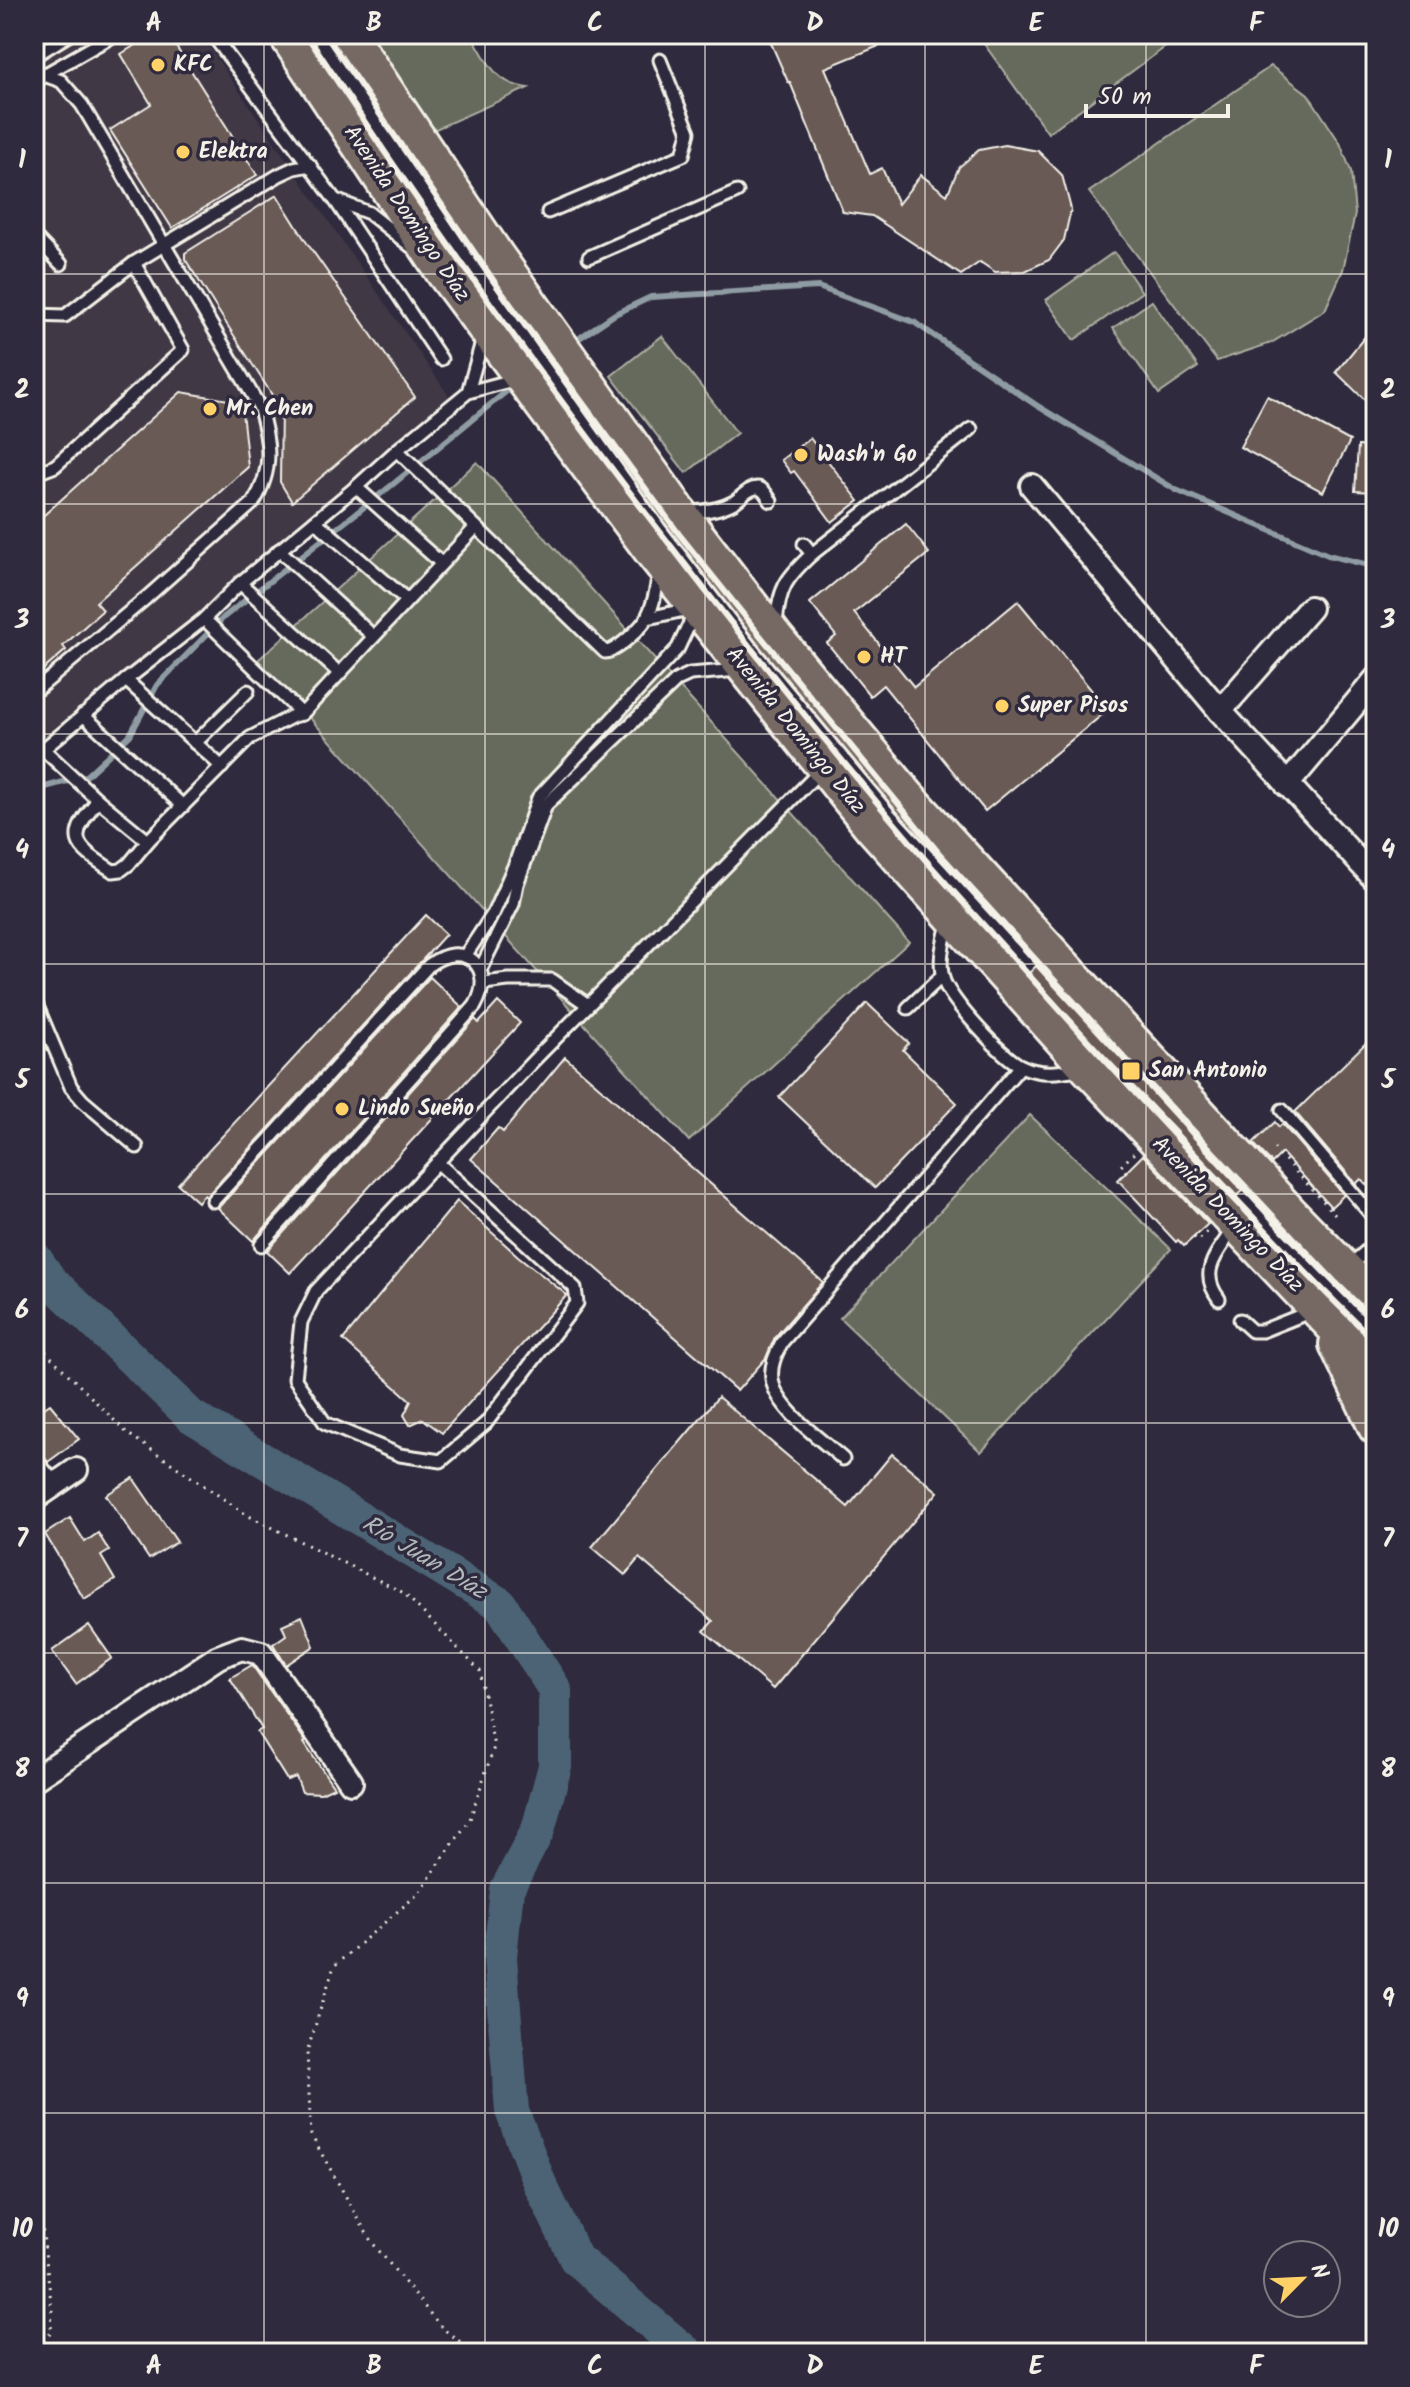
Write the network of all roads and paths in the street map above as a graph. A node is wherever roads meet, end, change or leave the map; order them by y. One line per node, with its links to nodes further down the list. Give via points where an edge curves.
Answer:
1 (70, 34): 7 (lane)
2 (116, 34): 9 (lane)
3 (212, 34): 12 (lane)
4 (256, 34): 11 (main road)
5 (286, 34): 11 (main road, Avenida Domingo Díaz)
6 (354, 40): 33 (main road, Avenida Domingo Díaz, via 497,257)
7 (34, 56)
8 (660, 60): 15 (lane, via 689,132 683,155)
9 (39, 72): 10 (lane); 17 (lane, via 61,81 82,105)
10 (34, 84)
11 (326, 96): 21 (main road, Avenida Domingo Díaz)
12 (310, 165): 14 (lane); 17 (lane, via 279,175)
13 (737, 192): 18 (lane)
14 (335, 200): 21 (lane, via 369,213); 24 (lane)
15 (548, 212)
16 (34, 236): 20 (lane)
17 (165, 246): 19 (lane); 54 (lane, via 259,406 268,435 265,485 241,514)
18 (589, 257)
19 (134, 263): 22 (lane, via 65,316); 29 (lane, via 183,350 55,466)
20 (61, 264)
21 (444, 273): 23 (main road, Avenida Domingo Díaz)
22 (34, 315)
23 (485, 329): 25 (main road, Avenida Domingo Díaz); 26 (lane)
24 (441, 359)
25 (522, 377): 26 (lane); 39 (main road, Avenida Domingo Díaz)
26 (468, 392): 28 (lane)
27 (971, 429): 38 (lane)
28 (397, 450): 31 (lane); 35 (lane)
29 (34, 474)
30 (1032, 486): 55 (street)
31 (356, 487): 34 (lane); 40 (lane)
32 (771, 501): 33 (lane, via 758,488 717,509)
33 (679, 512): 48 (main road, Avenida Domingo Díaz)
34 (315, 521): 37 (lane); 42 (lane)
35 (476, 527): 40 (lane); 45 (lane, via 605,652 615,650)
36 (804, 544): 38 (lane)
37 (279, 550): 41 (lane); 47 (lane)
38 (812, 554): 48 (lane, via 782,587)
39 (657, 558): 43 (main road, Avenida Domingo Díaz); 45 (lane)
40 (441, 563): 42 (lane)
41 (240, 583): 46 (lane); 50 (lane)
42 (407, 600): 47 (lane)
43 (697, 608): 45 (lane); 49 (main road, Avenida Domingo Díaz); 68 (lane, via 678,648 538,798 493,914)
44 (1310, 608): 55 (street)
45 (648, 618)
46 (204, 619): 52 (lane); 56 (lane)
47 (373, 636): 50 (lane)
48 (775, 637): 84 (main road, Avenida Domingo Díaz, via 908,797)
49 (747, 671): 61 (main road, Avenida Domingo Díaz); 69 (lane, via 715,670 677,680 556,793 540,815 513,904)
50 (339, 673): 56 (lane)
51 (1376, 679): 62 (street)
52 (126, 680): 57 (lane); 58 (lane)
53 (248, 691): 58 (lane)
54 (34, 692)
55 (1220, 711): 62 (street)
56 (302, 714): 60 (lane, via 250,738)
57 (83, 715): 59 (lane); 64 (lane)
58 (195, 743): 60 (lane)
59 (38, 753): 63 (lane)
60 (222, 767): 64 (lane)
61 (824, 767): 67 (main road, Avenida Domingo Díaz); 73 (lane)
62 (1287, 785): 66 (street)
63 (98, 800): 65 (lane); 65 (lane, via 79,824 84,850 113,871 121,870)
64 (183, 806): 65 (lane)
65 (148, 841)
66 (1376, 880)
67 (950, 914): 70 (lane); 76 (main road, Avenida Domingo Díaz)
68 (465, 956): 69 (lane); 83 (lane, via 441,957 429,965)
69 (480, 970): 71 (lane)
70 (942, 976): 74 (lane); 75 (lane, via 953,999)
71 (484, 983): 73 (lane, via 552,980); 88 (lane, via 475,1006)
72 (34, 999): 78 (lane, via 71,1087)
73 (588, 1005): 80 (lane)
74 (908, 1008)
75 (1021, 1066): 76 (lane, via 1053,1074); 97 (lane, via 782,1342 773,1361 772,1378 785,1407)
76 (1087, 1067): 87 (main road, Avenida Domingo Díaz)
77 (1282, 1110): 86 (lane)
78 (137, 1147)
79 (1274, 1148): 85 (path)
80 (437, 1162): 80 (lane, via 316,1291 301,1322 295,1379 325,1423 400,1455 441,1461 486,1423 577,1303 575,1288)
81 (1121, 1166): 82 (path)
82 (1126, 1172)
83 (213, 1201)
84 (1291, 1214): 89 (main road); 91 (main road, Avenida Domingo Díaz)
85 (1335, 1214)
86 (1376, 1220)
87 (1235, 1225): 90 (lane, via 1210,1265 1211,1288); 92 (main road, Avenida Domingo Díaz)
88 (261, 1245)
89 (1369, 1261)
90 (1219, 1299)
91 (1376, 1301)
92 (1321, 1314): 93 (lane, via 1262,1331 1252,1331); 95 (main road, Avenida Domingo Díaz); 96 (main road)
93 (1240, 1320)
94 (34, 1340): 105 (path, via 127,1433 247,1515 404,1593 480,1671 494,1747 470,1819 419,1893 334,1966 307,2052 311,2135 371,2241 442,2328)
95 (1376, 1371)
96 (1376, 1427)
97 (843, 1459)
98 (34, 1466): 100 (street)
99 (76, 1470): 100 (street)
100 (43, 1493)
101 (34, 1779): 102 (street, via 218,1657 242,1648 261,1653)
102 (351, 1782)
103 (34, 2159): 104 (path, via 52,2310 51,2333)
104 (34, 2349)
105 (475, 2353)

